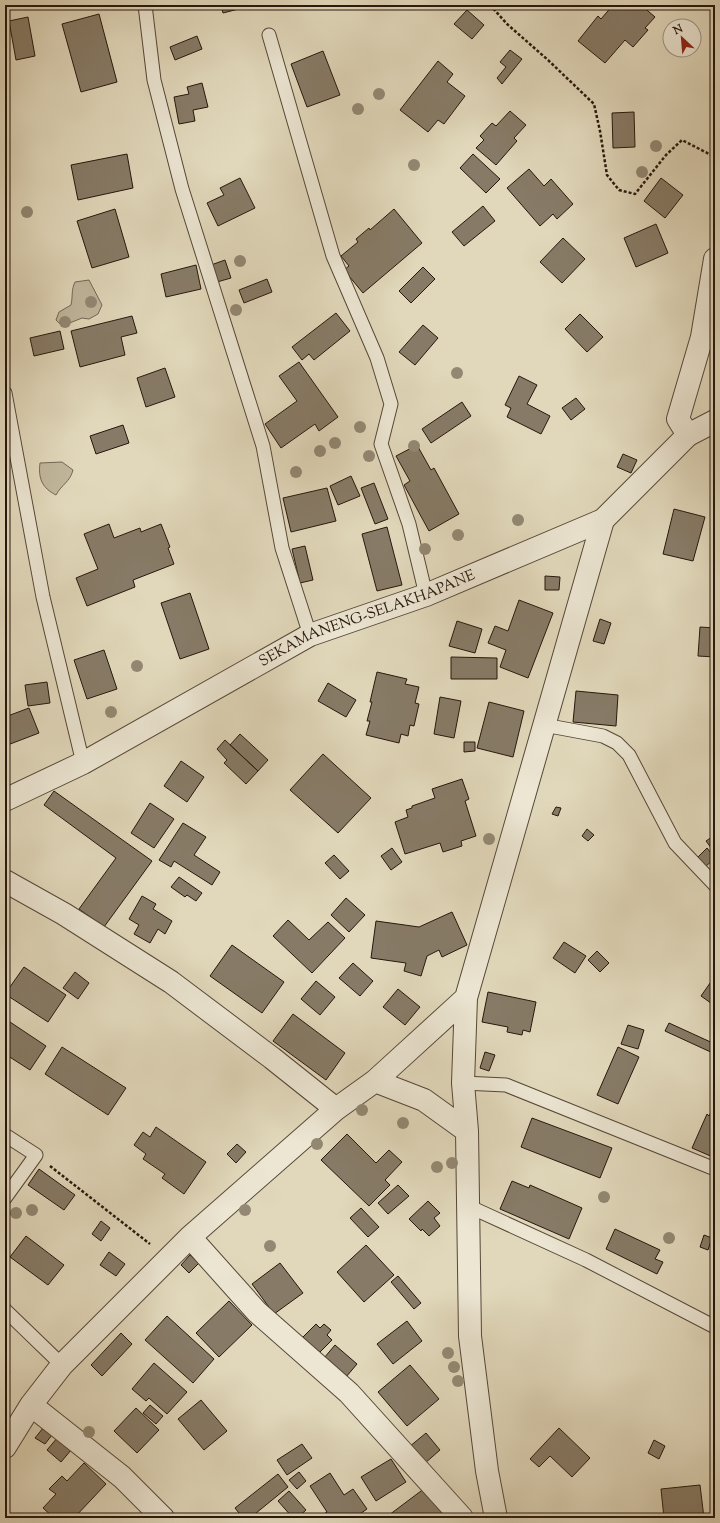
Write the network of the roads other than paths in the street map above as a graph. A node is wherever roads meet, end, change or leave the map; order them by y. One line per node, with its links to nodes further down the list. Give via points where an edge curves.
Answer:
1 (145, 5): 9 (lane, via 154,80 182,189 262,446 282,548)
2 (269, 35): 8 (lane, via 333,256 377,358 391,404 381,444 408,524)
3 (715, 259): 6 (street, via 702,337 678,419)
4 (5, 393): 11 (lane, via 43,597)
5 (715, 421): 6 (street, SEKAMANENG-SELAKHAPANE)
6 (688, 435): 7 (street, SEKAMANENG-SELAKHAPANE)
7 (603, 520): 8 (street, SEKAMANENG-SELAKHAPANE); 10 (street)
8 (426, 595): 9 (street, SEKAMANENG-SELAKHAPANE)
9 (310, 635): 11 (street, SEKAMANENG-SELAKHAPANE)
10 (544, 725): 14 (lane, via 603,736 617,742 629,756 675,843); 15 (street)
11 (83, 763): 12 (street, SEKAMANENG-SELAKHAPANE)
12 (5, 800)
13 (5, 881): 18 (street, via 64,914 171,982)
14 (715, 885)
15 (466, 998): 16 (street); 17 (street)
16 (375, 1081): 18 (street); 19 (street, via 424,1100)
17 (463, 1083): 19 (street); 21 (lane, via 506,1085)
18 (336, 1109): 24 (street)
19 (467, 1131): 23 (street)
20 (5, 1135): 22 (lane, via 36,1155)
21 (715, 1169)
22 (5, 1198)
23 (468, 1206): 26 (lane, via 586,1260); 32 (street, via 470,1336 487,1471)
24 (190, 1237): 27 (street); 31 (street, via 257,1312 349,1393)
25 (5, 1310): 27 (lane)
26 (715, 1328)
27 (62, 1366): 28 (street)
28 (31, 1405): 29 (street); 30 (street, via 122,1477)
29 (5, 1447)
30 (163, 1518)
31 (462, 1518)
32 (496, 1518)

